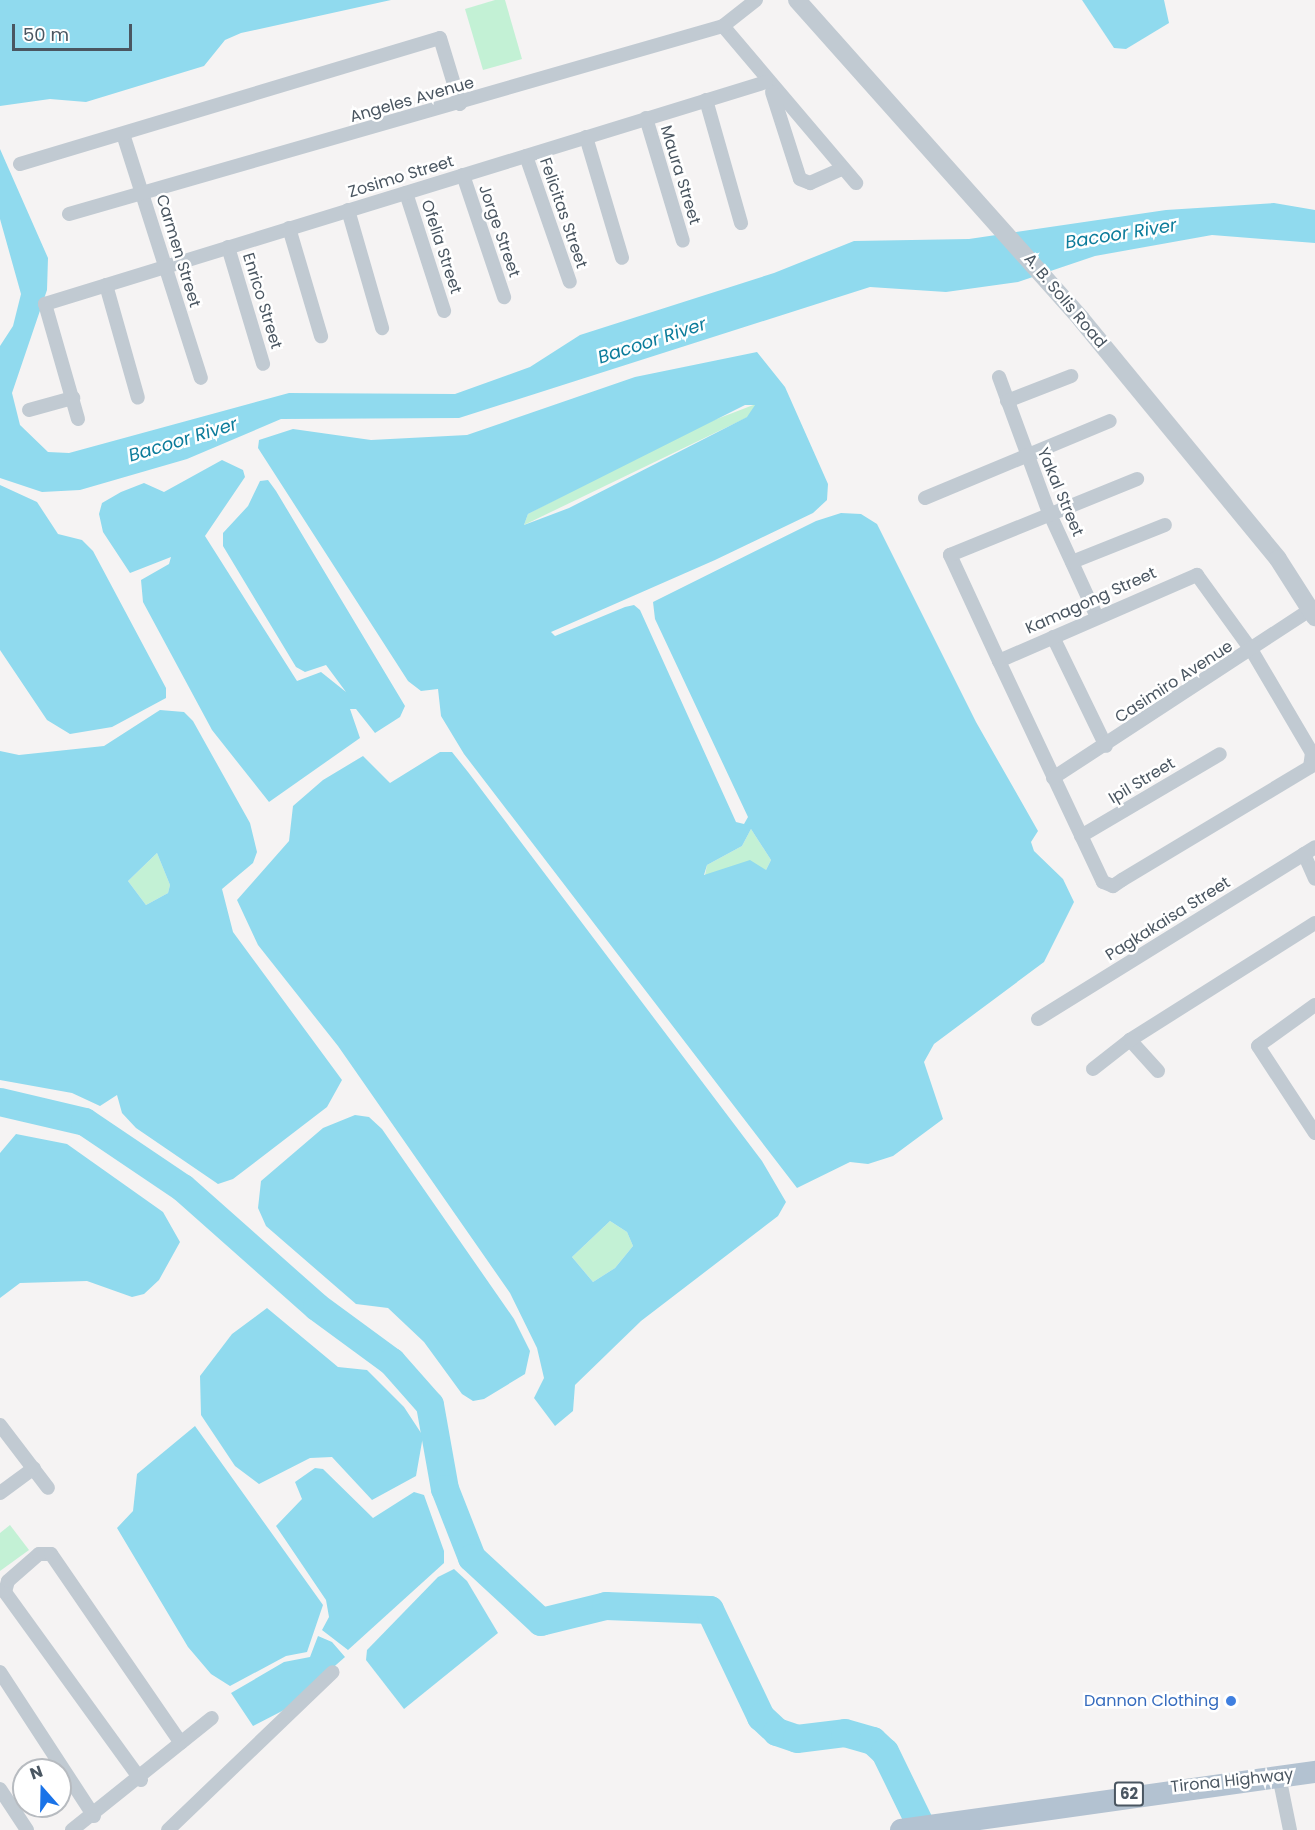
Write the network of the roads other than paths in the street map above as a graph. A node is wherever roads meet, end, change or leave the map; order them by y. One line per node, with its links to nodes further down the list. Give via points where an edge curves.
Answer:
1 (756, 0): 3 (street, Angeles Avenue)
2 (796, 0): 47 (street, A. B. Solis Road, via 1059,294 1278,559)
3 (723, 26): 4 (street); 6 (street, Angeles Avenue)
4 (768, 85): 5 (street, Zosimo Street); 12 (street); 12 (street, via 800,179 810,183)
5 (706, 100): 7 (street, Zosimo Street); 19 (street)
6 (460, 104): 8 (street, via 440,38); 15 (street, Angeles Avenue)
7 (646, 118): 9 (street, Zosimo Street); 21 (street, Maura Street)
8 (123, 134): 11 (street); 15 (street, Carmen Street)
9 (586, 137): 10 (street, Zosimo Street); 23 (street)
10 (526, 156): 13 (street, Zosimo Street); 25 (street, Felicitas Street)
11 (20, 164)
12 (843, 168): 14 (street)
13 (463, 175): 16 (street, Zosimo Street); 27 (street, Jorge Street)
14 (856, 183)
15 (142, 193): 18 (street, Angeles Avenue); 24 (street, Carmen Street)
16 (406, 193): 17 (street, Zosimo Street); 28 (street, Ofelia Street)
17 (348, 210): 20 (street, Zosimo Street); 29 (street)
18 (69, 214)
19 (741, 223)
20 (289, 228): 22 (street, Zosimo Street); 30 (street)
21 (683, 241)
22 (228, 247): 24 (street, Zosimo Street); 31 (street, Enrico Street)
23 (622, 258)
24 (166, 267): 26 (street, Zosimo Street); 34 (street, Carmen Street)
25 (570, 282)
26 (106, 285): 35 (street, Zosimo Street, via 45,304); 36 (street)
27 (504, 297)
28 (444, 311)
29 (382, 328)
30 (321, 336)
31 (263, 364)
32 (1071, 376): 37 (street)
33 (999, 377): 37 (street, Yakal Street)
34 (201, 378)
35 (73, 398): 38 (street); 39 (street)
36 (138, 398)
37 (1007, 401): 41 (street, Yakal Street)
38 (29, 410)
39 (78, 419)
40 (1110, 421): 41 (street)
41 (1025, 453): 43 (street); 44 (street, Yakal Street)
42 (1137, 478): 44 (street)
43 (925, 498)
44 (1048, 510): 46 (street, Yakal Street); 51 (street, via 951,555)
45 (1165, 525): 46 (street)
46 (1072, 562): 48 (street, Yakal Street)
47 (1313, 613): 50 (street, Casimiro Avenue)
48 (1097, 617): 49 (street, Kamagong Street); 50 (street, Kamagong Street, via 1197,575)
49 (1053, 637): 51 (street, Kamagong Street); 52 (street)
50 (1252, 651): 52 (street, Casimiro Avenue); 55 (street, via 1311,753 1310,767 1113,886 1103,882)
51 (999, 661): 54 (street)
52 (1106, 746): 54 (street, Casimiro Avenue)
53 (1220, 754): 55 (street, Ipil Street)
54 (1053, 778): 55 (street)
55 (1081, 836)
56 (1310, 851): 57 (street); 60 (street, Pagkakaisa Street)
57 (1315, 879)
58 (1315, 923): 61 (street)
59 (1315, 1005): 64 (street, via 1258,1046)
60 (1038, 1020)
61 (1130, 1040): 62 (street); 63 (street)
62 (1093, 1069)
63 (1158, 1071)
64 (1315, 1133)
65 (0, 1425): 66 (street)
66 (34, 1468): 67 (street); 68 (street)
67 (48, 1488)
68 (0, 1493)
69 (0, 1672): 77 (street)
70 (333, 1672): 81 (street)
71 (212, 1718): 72 (street)
72 (181, 1743): 75 (street); 75 (street, via 51,1554 39,1554 8,1581 5,1592)
73 (1315, 1772): 74 (main road, Tirona Highway / 62)
74 (1279, 1776): 78 (main road, Tirona Highway / 62); 82 (street)
75 (141, 1780): 77 (street)
76 (0, 1789): 79 (street)
77 (94, 1816): 80 (street)
78 (907, 1829)
79 (27, 1830)
80 (72, 1830)
81 (168, 1830)
82 (1290, 1830)

